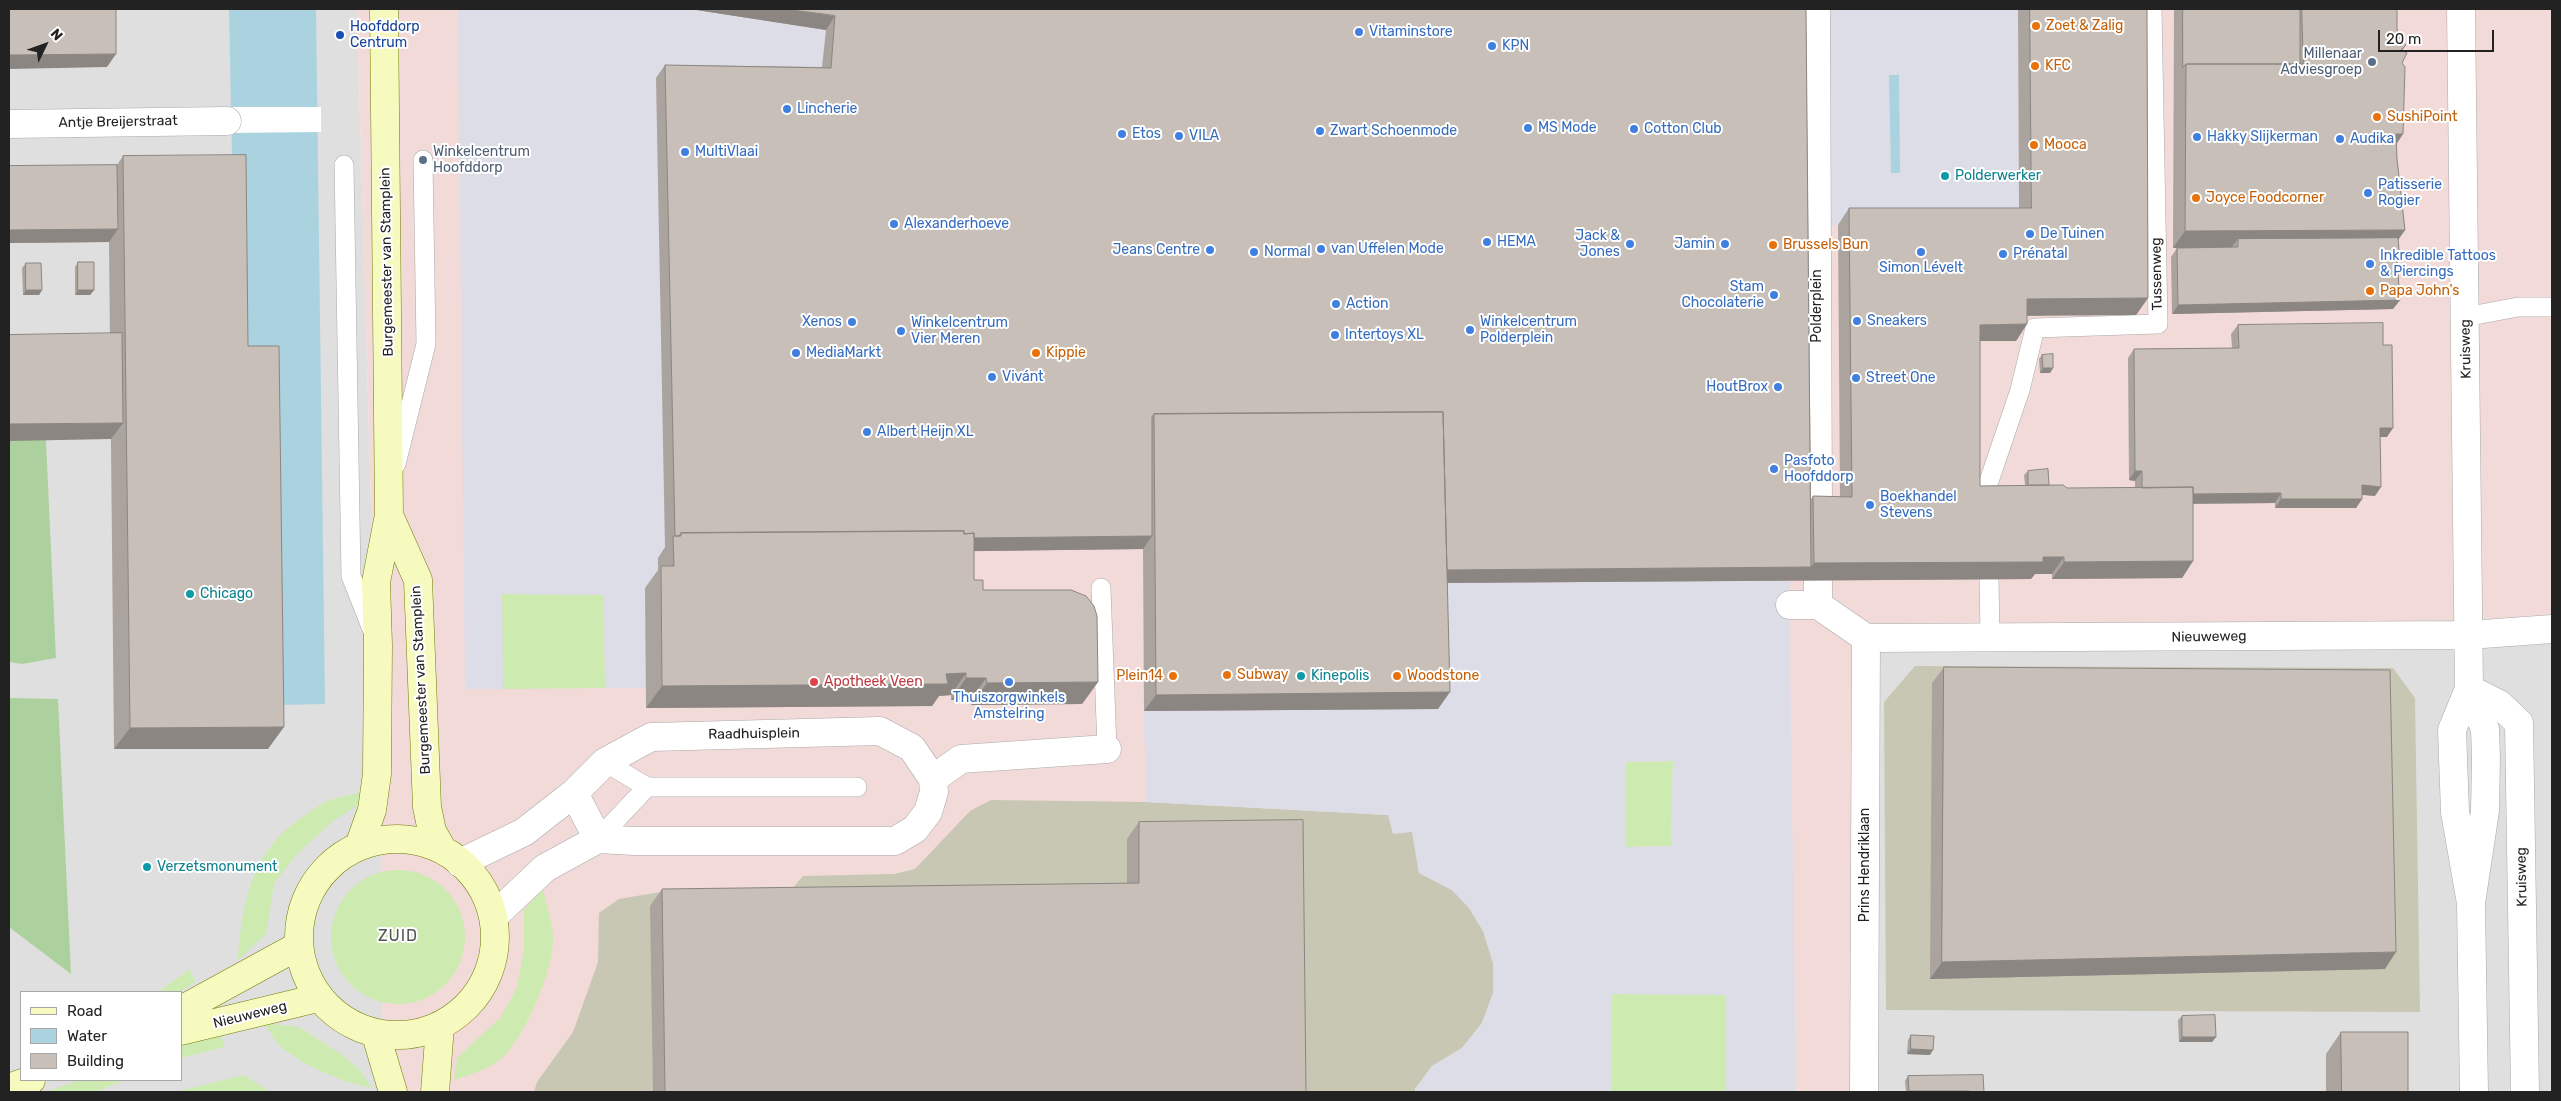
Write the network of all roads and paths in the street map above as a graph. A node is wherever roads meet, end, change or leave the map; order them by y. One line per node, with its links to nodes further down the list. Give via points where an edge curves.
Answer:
1 (384, 9): 12 (street, Burgemeester van Stamplein)
2 (1816, 9): 13 (street, Polderplein)
3 (2152, 9): 11 (lane, Tussenweg, via 2158,324 2035,328 2020,390 1988,484)
4 (2461, 9): 10 (street, Kruisweg)
5 (227, 121): 6 (street, Antje Breijerstraat)
6 (9, 124)
7 (423, 160): 12 (lane, via 426,344)
8 (344, 164): 21 (lane, via 351,576)
9 (2552, 307): 10 (lane, via 2518,307)
10 (2465, 317): 18 (street, Kruisweg)
11 (1989, 502)
12 (389, 503): 21 (street, Burgemeester van Stamplein, via 376,582); 31 (street, Burgemeester van Stamplein, via 418,580 427,807 432,832)
13 (1818, 513)
14 (1990, 579): 19 (lane)
15 (1101, 588): 23 (lane)
16 (1790, 605): 20 (street, via 1818,593)
17 (2552, 629): 18 (street, Nieuweweg)
18 (2469, 635): 19 (street, Nieuweweg); 22 (street, Kruisweg)
19 (1990, 636): 20 (street, Nieuweweg)
20 (1866, 638): 43 (street, Prins Hendriklaan)
21 (378, 645): 30 (street, Burgemeester van Stamplein, via 377,774 372,810)
22 (2469, 689): 44 (street, Kruisweg, via 2452,730 2455,812 2471,903); 45 (street, Kruisweg, via 2499,704 2520,723)
23 (1107, 749): 25 (street, via 961,759)
24 (605, 762): 25 (street, Raadhuisplein, via 651,737 880,731 912,748); 26 (lane); 28 (street, Raadhuisplein)
25 (932, 779): 29 (street, via 934,792 928,812 916,829 894,841 634,842)
26 (647, 787): 27 (lane); 29 (lane)
27 (857, 787)
28 (574, 792): 29 (street); 31 (street, Raadhuisplein, via 524,832)
29 (598, 839): 32 (street, via 545,868)
30 (359, 846): 31 (street, via 410,840); 33 (street, via 326,869 310,889 301,917)
31 (451, 855): 32 (street, Burgemeester van Stamplein, via 482,889)
32 (494, 916): 36 (street, via 494,948 489,971 464,1009)
33 (298, 946): 34 (street, via 306,974); 35 (street, Nieuweweg)
34 (318, 998): 37 (street, Nieuweweg); 38 (street, via 341,1018)
35 (182, 1009)
36 (440, 1026): 38 (street, via 409,1035); 42 (street)
37 (182, 1031)
38 (376, 1035): 41 (street)
39 (28, 1081): 40 (street)
40 (9, 1088)
41 (393, 1092)
42 (435, 1092)
43 (1864, 1092)
44 (2474, 1092)
45 (2525, 1092)

